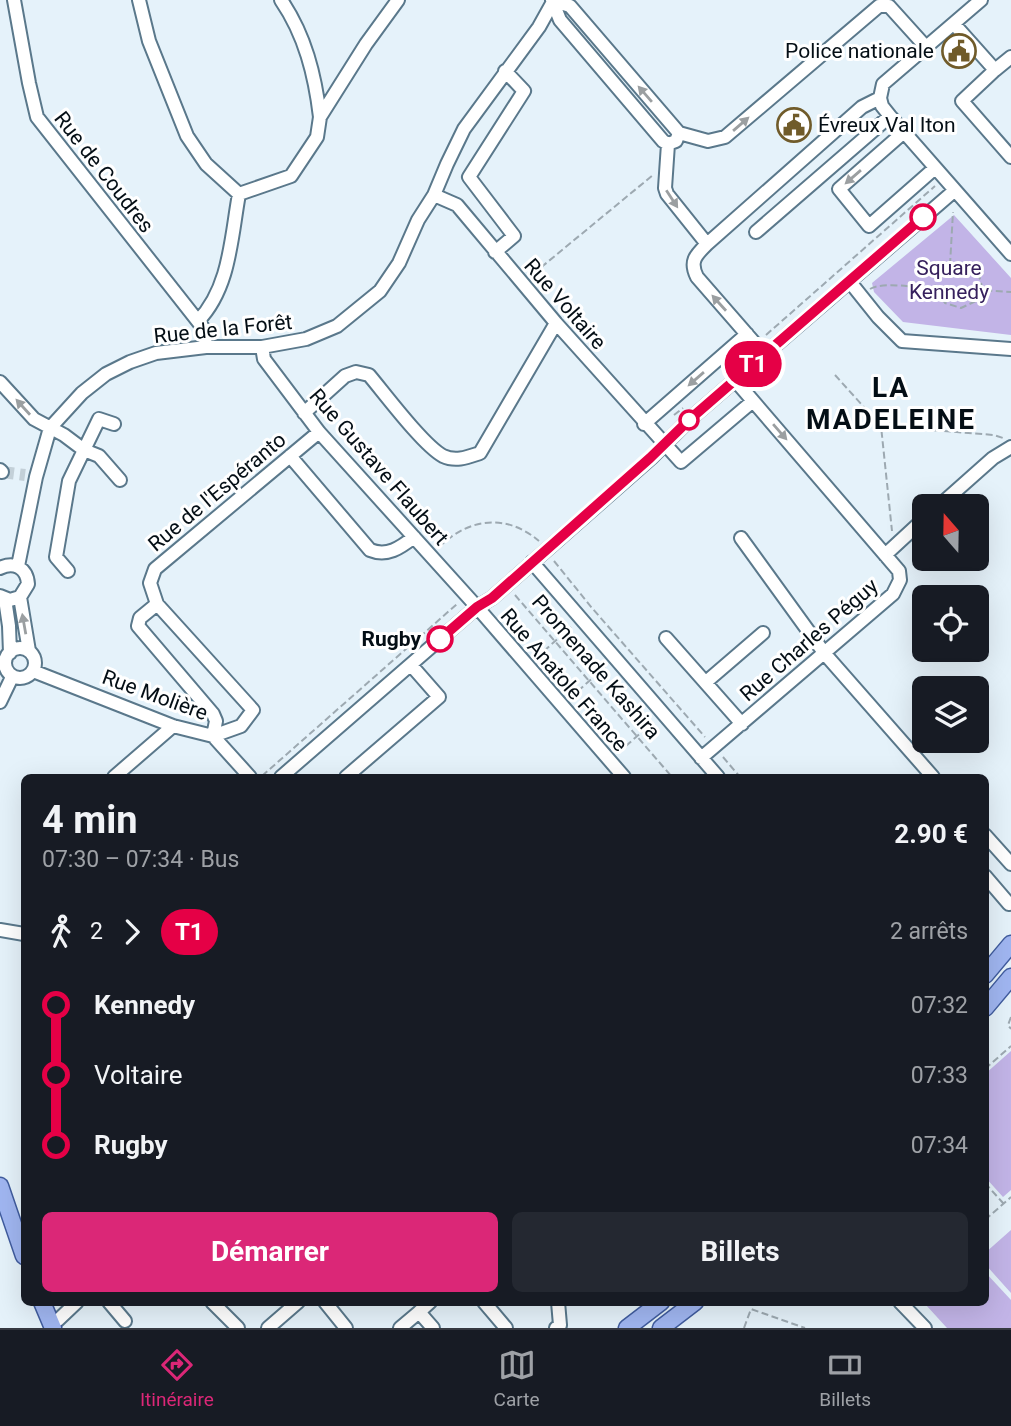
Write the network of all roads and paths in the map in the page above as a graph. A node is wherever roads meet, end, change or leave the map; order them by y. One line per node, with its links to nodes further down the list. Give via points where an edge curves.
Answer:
1 (15, 0): 36 (street, Rue de Coudres, via 37,117)
2 (139, 0): 22 (street, via 149,41 187,136 206,164)
3 (281, 0): 14 (street, via 296,21 315,78)
4 (398, 0): 14 (street)
5 (554, 0): 11 (street, Rue de la Forêt); 16 (street, one-way to 5, via 569,6); 17 (street, via 560,20)
6 (981, 0): 7 (street)
7 (954, 24): 8 (street); 10 (street)
8 (926, 47): 12 (street, via 883,84); 16 (street, one-way to 8, via 708,141 725,137 880,6 889,6)
9 (1011, 57): 10 (street)
10 (995, 70): 18 (street, via 962,102)
11 (505, 71): 23 (street, Rue de la Forêt, via 464,129); 27 (street, via 524,91 469,177 514,236)
12 (880, 98): 13 (street); 26 (street, via 866,104)
13 (890, 116): 15 (street); 25 (street)
14 (320, 117): 22 (street, via 317,136 291,176)
15 (904, 132): 20 (street); 20 (street, one-way to 20, via 839,189 869,226)
16 (679, 134): 17 (street)
17 (668, 144): 19 (street)
18 (1011, 157)
19 (667, 163): 26 (street, one-way to 26, via 667,194); 31 (path)
20 (939, 173): 21 (street); 38 (path)
21 (954, 191): 28 (street); 30 (street)
22 (239, 194): 36 (street, via 227,266 215,301)
23 (434, 195): 27 (street, Rue Voltaire, via 457,205); 40 (street, Rue de la Forêt, via 390,277 358,311 322,334)
24 (953, 212): 29 (path)
25 (756, 232)
26 (708, 244): 38 (street, one-way to 26, via 692,267)
27 (495, 252): 31 (street, Rue Voltaire)
28 (1011, 254)
29 (950, 266): 32 (path, via 938,275); 33 (path, via 972,266 979,273)
30 (850, 282): 35 (street); 42 (street)
31 (522, 283): 37 (street, Rue Voltaire)
32 (935, 289): 33 (path, via 945,303 961,308 978,300); 35 (path, via 873,286)
33 (982, 290): 34 (path)
34 (1011, 292)
35 (862, 297): 41 (street, via 902,341)
36 (198, 321): 39 (street, Rue de Coudres)
37 (556, 323): 48 (street, via 480,453 463,459 445,457 369,375 356,372 345,376); 51 (street, Rue Voltaire)
38 (751, 339): 42 (street); 51 (street, one-way to 51)
39 (206, 347): 40 (street, Rue de la Forêt); 53 (street, Rue de la Forêt, via 156,353 106,374)
40 (262, 347): 48 (street, Rue Gustave Flaubert, via 264,359)
41 (1011, 349)
42 (764, 354): 44 (street)
43 (835, 375): 52 (path)
44 (735, 380): 46 (street, Rue Charles Péguy); 56 (street)
45 (0, 382): 53 (street, one-way to 45, via 34,419)
46 (752, 401): 56 (street, via 681,462); 66 (street, Rue Charles Péguy, one-way to 66)
47 (689, 403): 49 (path)
48 (304, 413): 54 (street, Rue Gustave Flaubert)
49 (670, 418)
50 (114, 424): 58 (street, via 99,419)
51 (645, 424): 56 (street, Rue Voltaire)
52 (881, 426): 55 (path); 66 (path)
53 (50, 428): 58 (street); 69 (street, Rue de la Forêt, via 30,476)
54 (319, 432): 59 (street, Rue de l'Espéranto); 63 (street, Rue Gustave Flaubert)
55 (1011, 440)
56 (663, 445): 65 (street)
57 (1011, 447): 61 (street)
58 (84, 450): 60 (street, via 99,456); 71 (street, via 69,481 56,557)
59 (290, 456): 63 (street, via 370,550 380,554 393,551); 75 (street, Rue de l'Espéranto, via 155,569 150,583)
60 (120, 480)
61 (952, 494)
62 (912, 530): 66 (street)
63 (414, 537): 67 (street, Rue Gustave Flaubert)
64 (741, 538): 85 (street)
65 (549, 546): 67 (path, via 512,524 490,521 453,533); 68 (street); 77 (path, via 554,560)
66 (889, 550): 85 (street, Rue Charles Péguy, via 899,571 897,588)
67 (430, 555): 76 (street, Rue Gustave Flaubert)
68 (532, 562): 72 (street); 78 (street)
69 (18, 566): 70 (street); 73 (street, Rue de la Forêt, via 28,578)
70 (0, 568)
71 (68, 571)
72 (506, 584): 76 (street); 81 (path, Promenade Kashira)
73 (20, 597): 74 (street); 83 (street, one-way to 73)
74 (3, 598): 84 (street)
75 (157, 604): 99 (street, via 138,626 214,714); 99 (street, via 253,710 241,726)
76 (477, 607): 87 (street); 88 (street, Rue Anatole France)
77 (592, 608): 78 (path); 82 (path)
78 (579, 619): 81 (path); 86 (street)
79 (763, 633): 92 (street)
80 (666, 638): 92 (street)
81 (555, 641): 88 (path); 91 (path, Promenade Kashira)
82 (626, 648): 86 (path); 94 (path)
83 (29, 651): 84 (street); 89 (street, via 35,658)
84 (10, 653): 90 (street, via 6,667)
85 (825, 654): 97 (street, Rue Charles Péguy); 112 (street)
86 (614, 659): 91 (path); 96 (street)
87 (411, 665): 106 (street); 107 (street, via 439,697)
88 (527, 665): 95 (street, Rue Anatole France)
89 (33, 671): 90 (street, via 26,677); 98 (street, Rue Molière)
90 (12, 677): 93 (street)
91 (589, 681): 95 (path); 100 (path, Promenade Kashira)
92 (706, 682): 97 (street)
93 (0, 702)
94 (675, 703): 96 (path); 101 (path)
95 (561, 705): 103 (street, Rue Anatole France)
96 (663, 714): 100 (path); 102 (street)
97 (742, 724): 101 (street, Rue Charles Péguy)
98 (173, 726): 99 (street, Rue Molière); 104 (street)
99 (213, 736): 105 (street, Rue Molière)
100 (637, 736): 103 (path); 109 (path, Promenade Kashira)
101 (714, 748): 102 (street, Rue Charles Péguy); 111 (path)
102 (701, 758): 110 (street)
103 (610, 761): 108 (street, Rue Anatole France)
104 (117, 774)
105 (247, 774)
106 (284, 774)
107 (349, 774)
108 (621, 774)
109 (669, 774)
110 (715, 774)
111 (737, 774)
112 (930, 774)
113 (989, 839): 114 (street)
114 (1009, 857)
115 (989, 881): 116 (street)
116 (1009, 904)
117 (0, 930): 118 (street)
118 (21, 934)
119 (1011, 944): 120 (main road)
120 (989, 970)
121 (1011, 977): 122 (main road)
122 (989, 1003)
123 (1011, 1017): 124 (path, via 1007,1025)
124 (1011, 1029)
125 (1011, 1046): 126 (path)
126 (989, 1065)
127 (0, 1186): 132 (main road)
128 (989, 1187): 130 (path)
129 (1011, 1197): 130 (path)
130 (1003, 1203): 131 (path)
131 (989, 1216)
132 (21, 1247)
133 (44, 1306): 147 (main road)
134 (73, 1306): 147 (street)
135 (112, 1306): 146 (street)
136 (216, 1306): 148 (street)
137 (293, 1306): 149 (street)
138 (328, 1306): 150 (street)
139 (426, 1306): 145 (street)
140 (487, 1306): 153 (street)
141 (558, 1306): 154 (street, via 560,1325)
142 (657, 1306): 155 (main road)
143 (690, 1306): 156 (main road)
144 (904, 1306): 159 (street)
145 (419, 1312): 151 (street); 152 (street)
146 (125, 1321)
147 (51, 1325)
148 (238, 1328)
149 (268, 1328)
150 (346, 1328)
151 (400, 1328)
152 (433, 1328)
153 (506, 1328)
154 (556, 1328)
155 (627, 1328)
156 (661, 1328)
157 (744, 1328): 158 (path, via 751,1309)
158 (805, 1328)
159 (925, 1328)

